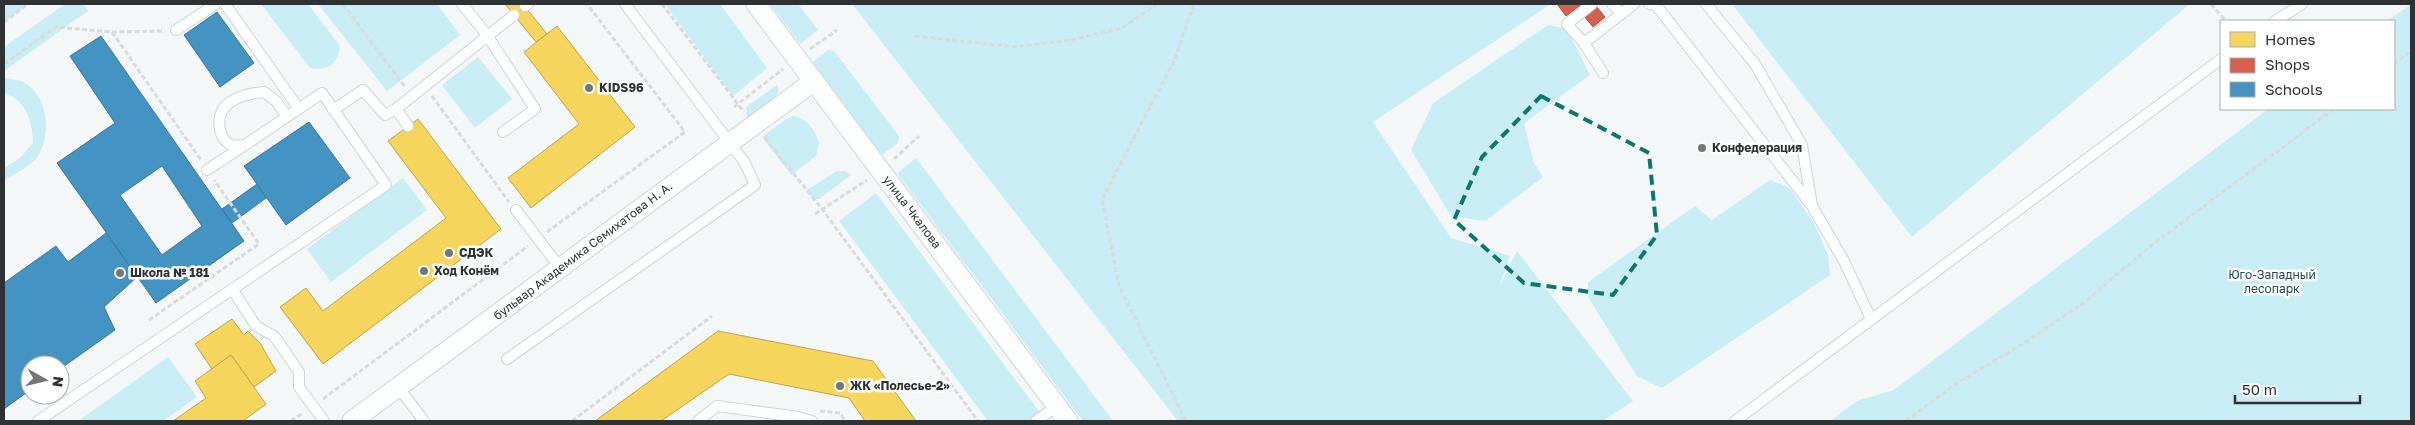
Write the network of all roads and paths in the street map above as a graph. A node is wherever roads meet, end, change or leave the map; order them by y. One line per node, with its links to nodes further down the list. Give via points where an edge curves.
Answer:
1 (28, 4): 22 (path)
2 (216, 4): 23 (lane)
3 (225, 4): 35 (lane)
4 (343, 4): 34 (path, via 406,88)
5 (462, 4): 25 (lane)
6 (625, 4): 43 (lane)
7 (662, 4): 40 (path)
8 (756, 4): 33 (street, улица Чкалова)
9 (1157, 4): 26 (path, via 1122,28 1071,40 1016,47)
10 (1194, 4): 66 (path, via 1174,61 1102,199 1119,286)
11 (1592, 4): 27 (lane, via 1567,24)
12 (1612, 4): 18 (lane)
13 (1634, 4): 18 (lane)
14 (1649, 4): 46 (lane, via 1656,5)
15 (1706, 4): 46 (lane, via 1754,64 1802,145)
16 (2211, 4): 20 (path)
17 (2302, 4): 21 (lane)
18 (1622, 14): 27 (lane)
19 (514, 15): 25 (lane)
20 (2225, 20)
21 (2277, 20)
22 (4, 22)
23 (176, 30): 24 (path)
24 (112, 32): 31 (path, via 56,27); 45 (path)
25 (487, 35): 34 (lane); 42 (lane, via 535,109)
26 (915, 36)
27 (1584, 43): 32 (lane)
28 (2411, 51): 30 (path)
29 (2220, 60): 51 (lane)
30 (2395, 63)
31 (4, 64)
32 (1603, 74)
33 (814, 81): 40 (street, бульвар Академика Семихатова Н. А.); 55 (street, улица Чкалова)
34 (424, 86): 36 (lane); 47 (path)
35 (299, 109): 37 (lane, via 322,93); 39 (lane)
36 (396, 109): 37 (lane, via 385,115 364,90); 41 (lane)
37 (333, 110): 49 (lane, via 386,185)
38 (2333, 110): 68 (path, via 2148,248 2085,302 1957,383)
39 (287, 117): 44 (lane); 44 (lane, via 277,102 264,92 249,93 224,108 219,124 223,138 232,145)
40 (754, 124): 43 (street, бульвар Академика Семихатова Н. А.); 63 (path, via 822,209)
41 (408, 126)
42 (503, 132)
43 (729, 142): 48 (street, бульвар Академика Семихатова Н. А.); 53 (lane, via 745,163 755,185)
44 (245, 145): 45 (lane)
45 (207, 170): 52 (path, via 259,244)
46 (1812, 206): 51 (lane)
47 (516, 210): 48 (lane)
48 (561, 269): 54 (street, бульвар Академика Семихатова Н. А.)
49 (232, 289): 56 (lane); 57 (lane, via 256,326 274,336 284,350 299,372 299,387)
50 (712, 316): 60 (path)
51 (1872, 319): 67 (lane)
52 (149, 320)
53 (507, 359)
54 (398, 387): 58 (street, бульвар Академика Семихатова Н. А.); 59 (lane)
55 (1056, 406): 64 (lane); 65 (street, улица Чкалова)
56 (38, 421)
57 (324, 421)
58 (352, 421)
59 (424, 421)
60 (572, 421)
61 (698, 421): 62 (lane, via 718,406)
62 (812, 421)
63 (978, 421)
64 (1036, 421)
65 (1068, 421)
66 (1186, 421)
67 (1735, 421)
68 (1906, 421)

